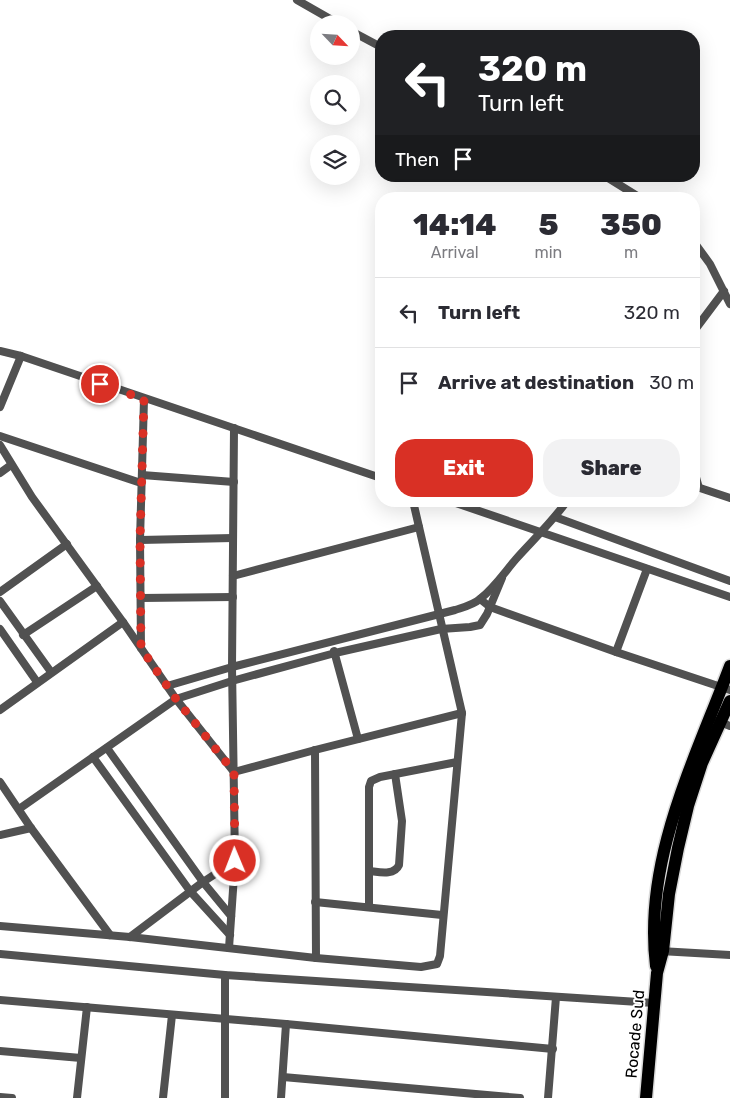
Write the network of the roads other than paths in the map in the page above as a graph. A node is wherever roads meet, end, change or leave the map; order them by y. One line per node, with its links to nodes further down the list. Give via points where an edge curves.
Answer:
1 (297, 0): 2 (street)
2 (323, 15)
3 (360, 35): 4 (street)
4 (375, 44)
5 (615, 182): 6 (street)
6 (631, 192)
7 (700, 250): 8 (street)
8 (724, 291): 9 (street); 10 (street)
9 (730, 304)
10 (700, 323)
11 (0, 351): 12 (street)
12 (21, 356): 13 (street); 14 (street)
13 (144, 399): 15 (street); 21 (street)
14 (0, 407)
15 (234, 428): 20 (street); 22 (street)
16 (0, 436): 21 (street)
17 (0, 445): 18 (street)
18 (11, 465): 19 (street); 33 (street)
19 (0, 473)
20 (375, 476)
21 (142, 479): 22 (street); 32 (street)
22 (234, 482): 31 (street)
23 (700, 488): 24 (street)
24 (730, 498)
25 (414, 507): 29 (street)
26 (468, 507): 30 (street)
27 (563, 507): 28 (street)
28 (556, 517): 30 (street); 37 (street)
29 (419, 527): 35 (street); 46 (street)
30 (541, 532): 34 (street); 36 (street)
31 (233, 538): 32 (street); 35 (street)
32 (140, 540): 41 (street)
33 (67, 544): 38 (street); 39 (street)
34 (646, 569): 40 (street); 53 (street)
35 (233, 576): 42 (street)
36 (502, 578): 43 (street); 45 (street)
37 (730, 581)
38 (97, 586): 47 (street); 50 (street)
39 (0, 592)
40 (730, 597)
41 (141, 598): 42 (street); 52 (street)
42 (233, 598): 56 (street)
43 (480, 599): 45 (street); 46 (street)
44 (0, 601): 50 (street)
45 (490, 607): 48 (street, via 478,626); 53 (street)
46 (439, 614): 48 (street); 51 (street)
47 (123, 622): 52 (street); 57 (street)
48 (442, 628): 54 (street); 65 (street)
49 (0, 629): 59 (street)
50 (23, 634): 57 (street)
51 (332, 641): 54 (street); 56 (street)
52 (141, 648): 60 (street)
53 (616, 652): 61 (street)
54 (335, 653): 58 (street); 67 (street)
55 (730, 666): 61 (main road)
56 (232, 667): 58 (street); 60 (street)
57 (50, 672): 59 (street)
58 (232, 681): 62 (street); 72 (street)
59 (37, 682): 64 (street)
60 (167, 686): 62 (street)
61 (726, 688): 66 (main road)
62 (176, 699): 68 (street); 72 (street)
63 (730, 701): 66 (main road)
64 (0, 710)
65 (462, 713): 67 (street); 71 (street)
66 (720, 722): 91 (main road, Rocade Sud, via 685,778 669,834 656,900)
67 (358, 739): 69 (street)
68 (107, 748): 70 (street); 80 (street)
69 (315, 750): 72 (street); 82 (street)
70 (93, 757): 75 (street); 81 (street)
71 (457, 762): 73 (street); 85 (street)
72 (234, 772): 78 (street)
73 (395, 774): 79 (street, via 370,783); 79 (street, via 402,821 399,865 393,872)
74 (0, 782): 75 (street)
75 (18, 809): 76 (street)
76 (32, 828): 77 (street); 87 (street)
77 (0, 836)
78 (235, 861): 80 (street); 84 (street)
79 (369, 872): 83 (street)
80 (203, 882): 81 (street); 84 (street)
81 (190, 891): 88 (street); 89 (street)
82 (315, 902): 83 (street); 94 (street)
83 (369, 907): 85 (street)
84 (231, 916): 88 (street)
85 (442, 916): 94 (street, via 440,956 434,966)
86 (0, 926): 87 (street)
87 (110, 935): 89 (street)
88 (230, 935): 90 (street)
89 (130, 936): 90 (street)
90 (229, 948): 94 (street)
91 (658, 951): 93 (street); 98 (main road, Rocade Sud)
92 (0, 954): 95 (street)
93 (730, 954)
94 (316, 958)
95 (225, 975): 96 (street); 101 (street)
96 (556, 997): 98 (street); 103 (street)
97 (0, 1000): 99 (street)
98 (654, 1003): 115 (main road, Rocade Sud)
99 (87, 1007): 100 (street); 105 (street)
100 (172, 1015): 101 (street); 110 (street)
101 (225, 1019): 102 (street); 111 (street)
102 (286, 1024): 103 (street); 106 (street)
103 (553, 1049): 114 (street)
104 (0, 1051): 105 (street)
105 (81, 1058): 109 (street)
106 (283, 1077): 112 (street); 113 (street)
107 (0, 1097): 108 (street)
108 (12, 1098)
109 (77, 1098)
110 (163, 1098)
111 (225, 1098)
112 (281, 1098)
113 (520, 1098)
114 (548, 1098)
115 (646, 1098)

